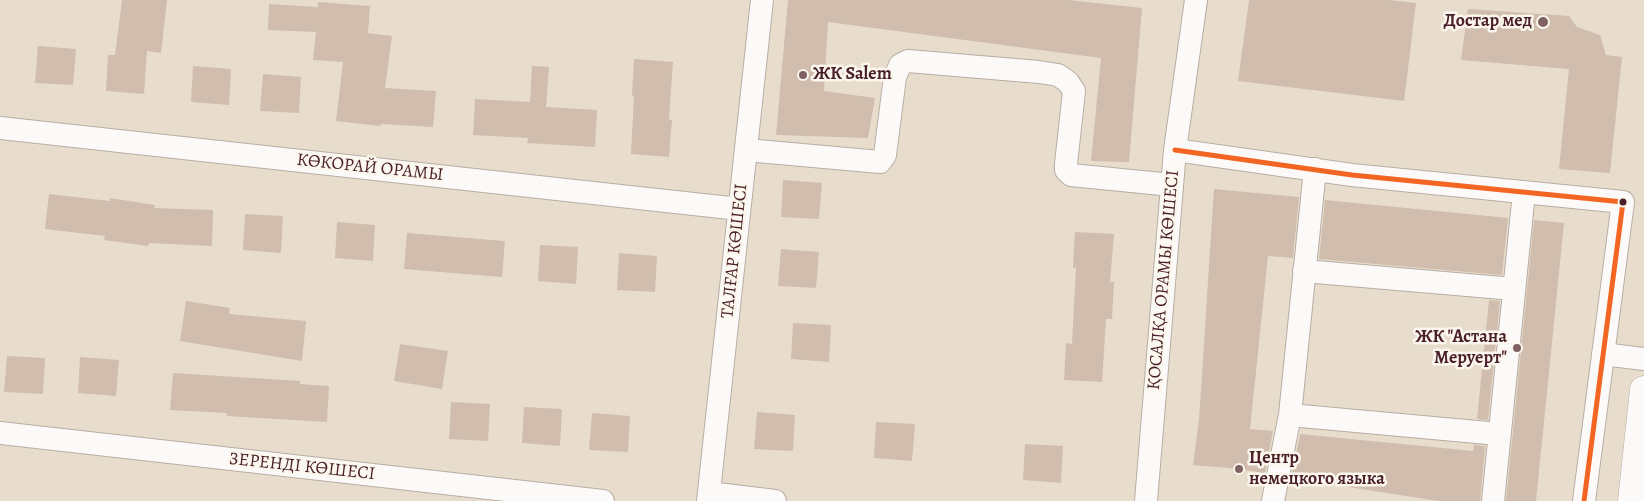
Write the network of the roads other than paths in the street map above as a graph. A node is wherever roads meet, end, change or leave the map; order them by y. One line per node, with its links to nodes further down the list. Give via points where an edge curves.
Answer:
1 (762, 0): 4 (street, ТАЛҒАР КӨШЕСІ)
2 (1196, 0): 5 (street, ҚОСАЛҚА ОРАМЫ КӨШЕСІ)
3 (0, 128): 9 (street, КӨКОРАЙ ОРАМЫ)
4 (746, 150): 7 (street, via 880,162 886,155 895,77 900,65 908,61 945,64 1058,75 1074,91 1066,164 1071,175); 9 (street, ТАЛҒАР КӨШЕСІ)
5 (1175, 150): 6 (street); 7 (street, ҚОСАЛҚА ОРАМЫ КӨШЕСІ)
6 (1315, 169): 8 (street); 10 (street)
7 (1172, 185): 21 (street, ҚОСАЛҚА ОРАМЫ КӨШЕСІ)
8 (1524, 192): 11 (street); 12 (street, via 1623,202)
9 (739, 209): 18 (street, ТАЛҒАР КӨШЕСІ)
10 (1304, 271): 11 (street); 15 (street)
11 (1514, 289): 17 (street)
12 (1603, 354): 13 (street); 24 (street)
13 (1644, 358)
14 (1644, 390): 25 (main road)
15 (1290, 414): 17 (street); 22 (street)
16 (0, 433): 19 (street, ЗЕРЕНДІ КӨШЕСІ)
17 (1499, 434): 23 (street)
18 (708, 497): 20 (street)
19 (603, 501)
20 (775, 501)
21 (1146, 501)
22 (1273, 501)
23 (1493, 501)
24 (1584, 501)
25 (1632, 501)

